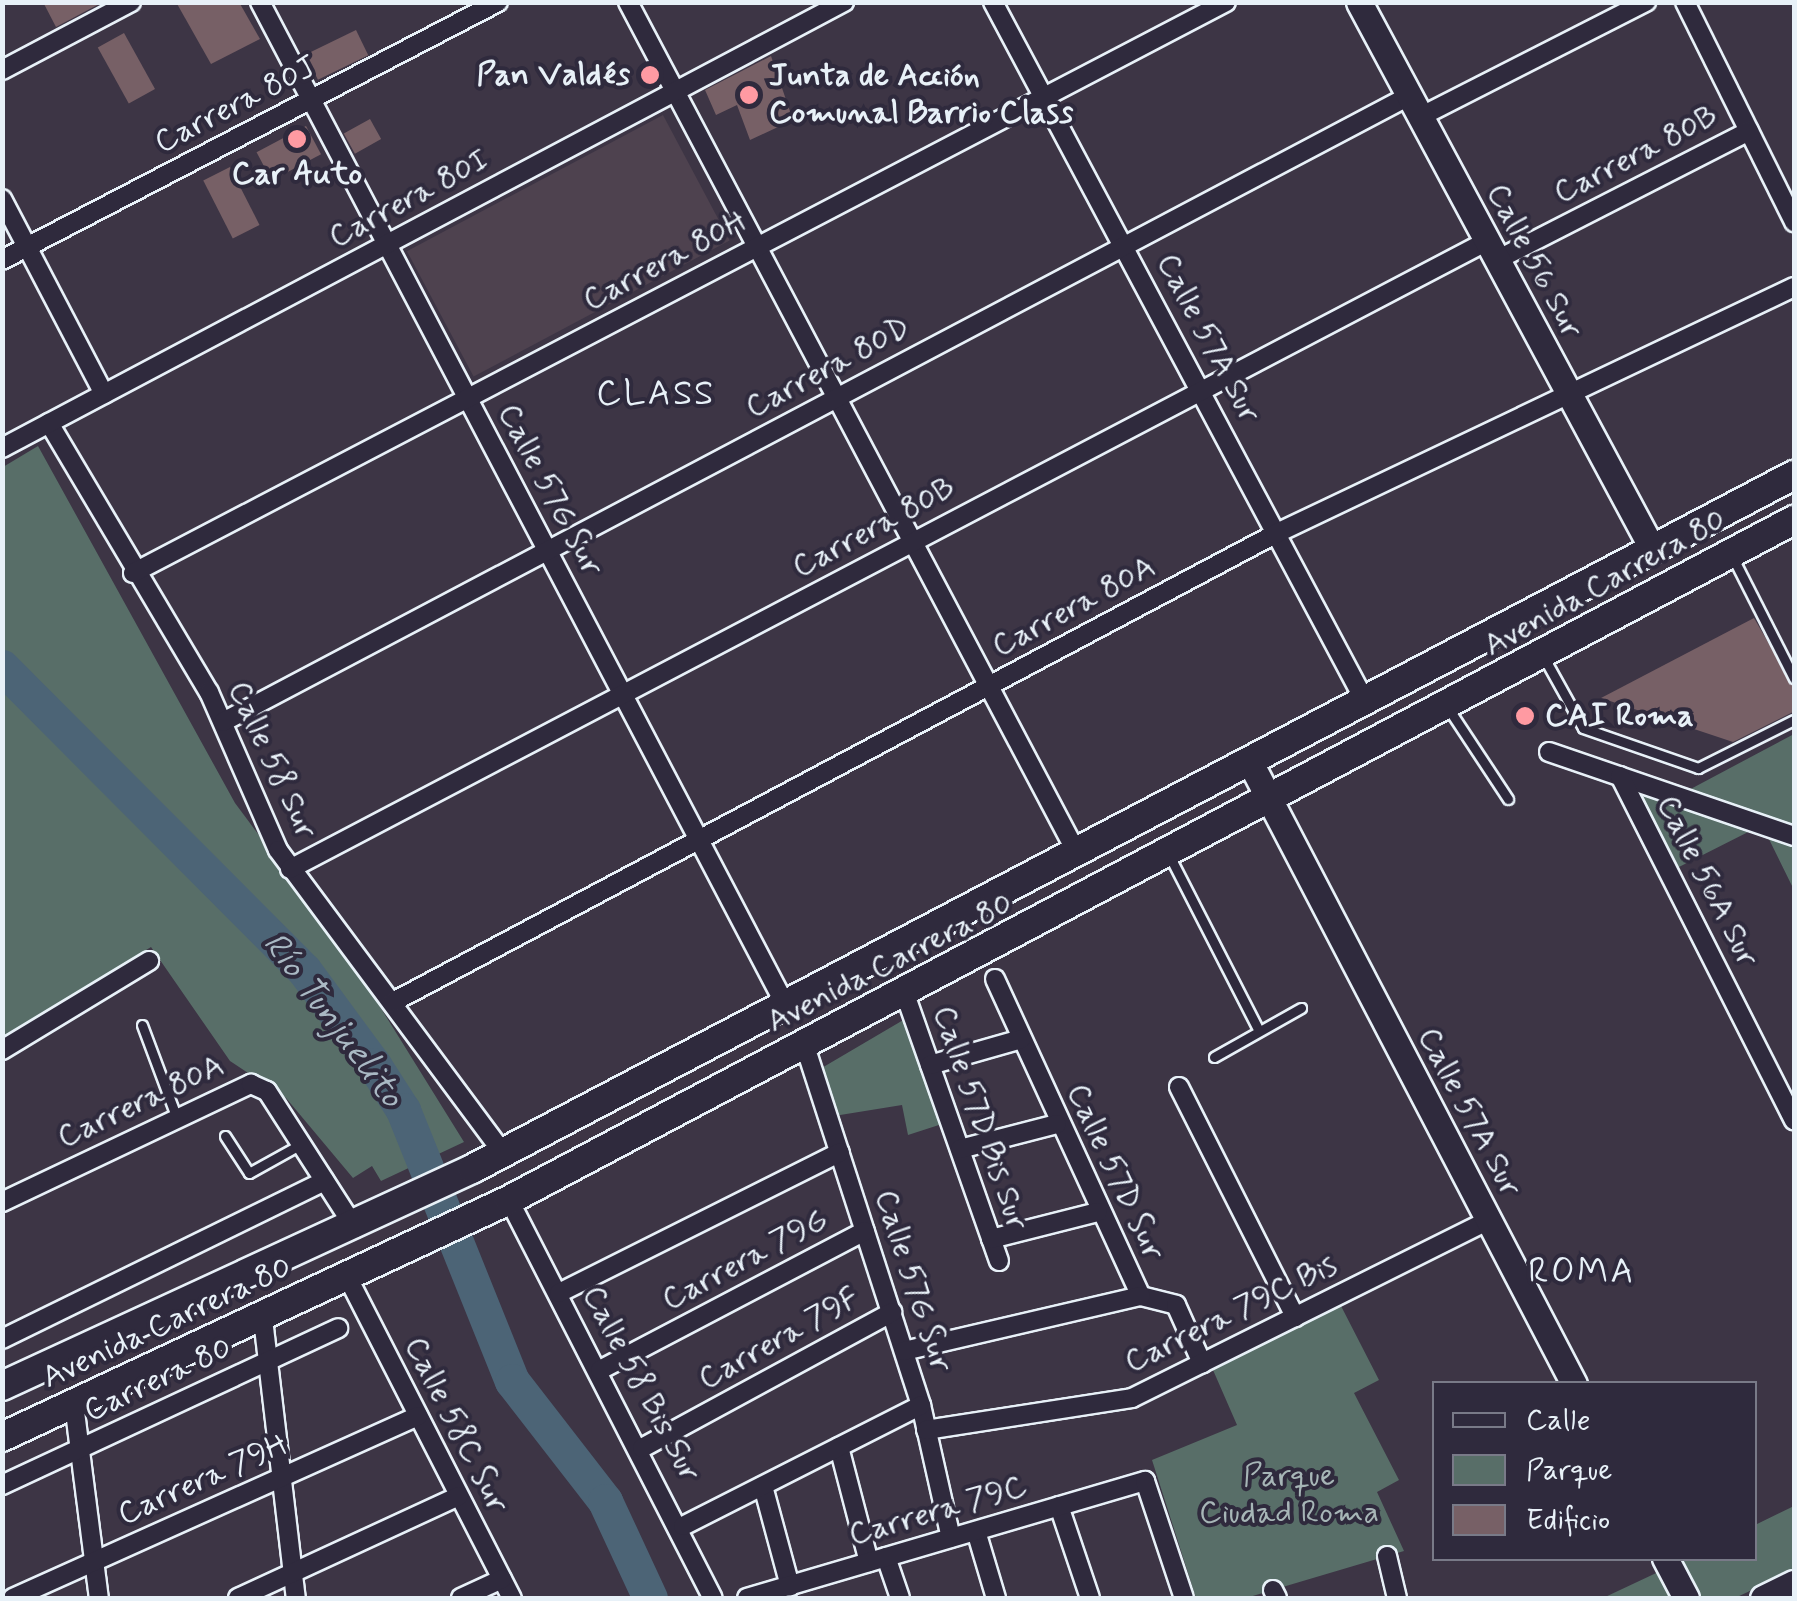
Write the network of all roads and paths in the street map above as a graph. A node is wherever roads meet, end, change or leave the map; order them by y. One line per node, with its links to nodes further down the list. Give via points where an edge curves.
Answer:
1 (131, 2): 11 (street)
2 (260, 2): 14 (street, Calle 57G Sur)
3 (498, 2): 14 (street, Carrera 80J)
4 (628, 2): 12 (street)
5 (844, 2): 12 (street, Carrera 80I)
6 (993, 2): 13 (street, Calle 57A Sur)
7 (1226, 2): 13 (street, Carrera 80H)
8 (1358, 2): 15 (street, Calle 56 Sur)
9 (1646, 2): 15 (street, Carrera 80D)
10 (1684, 2): 16 (street)
11 (2, 70)
12 (675, 92): 19 (street, Carrera 80I); 22 (street)
13 (1044, 98): 20 (street, Calle 57A Sur); 22 (street, Carrera 80H)
14 (311, 100): 19 (street, Calle 57G Sur); 21 (street, Carrera 80J)
15 (1414, 106): 20 (street, Carrera 80D); 23 (street, Calle 56 Sur)
16 (1749, 130): 18 (street); 23 (street, Carrera 80B)
17 (2, 199): 21 (street)
18 (1794, 222)
19 (387, 244): 28 (street, Carrera 80I); 29 (street, Calle 57G Sur)
20 (1123, 246): 27 (street, Calle 57A Sur); 30 (street, Carrera 80D)
21 (28, 247): 24 (street, Carrera 80J); 28 (street)
22 (757, 247): 29 (street, Carrera 80H); 30 (street)
23 (1492, 250): 26 (street, Calle 56 Sur); 27 (street, Carrera 80B)
24 (2, 260)
25 (1794, 287): 26 (street, Carrera 80A)
26 (1566, 390): 35 (street, Carrera 80A); 38 (street, Calle 56 Sur)
27 (1200, 391): 35 (street, Calle 57A Sur); 36 (street, Carrera 80B)
28 (104, 394): 31 (street, Carrera 80I)
29 (468, 398): 37 (street, Calle 57G Sur); 40 (street, Carrera 80H)
30 (836, 398): 36 (street); 37 (street, Carrera 80D)
31 (48, 424): 32 (street, Carrera 80I); 40 (street, Calle 58 Sur)
32 (2, 448)
33 (1794, 475): 38 (main road, Avenida Carrera 80)
34 (1794, 520): 39 (main road, Avenida Carrera 80)
35 (1276, 534): 43 (street, Carrera 80A); 45 (street, Calle 57A Sur)
36 (912, 542): 43 (street); 44 (street, Carrera 80B)
37 (548, 550): 44 (street, Calle 57G Sur); 48 (street, Carrera 80D)
38 (1653, 550): 45 (main road, Avenida Carrera 80)
39 (1731, 554): 41 (main road, Avenida Carrera 80); 42 (lane)
40 (132, 574): 48 (street, Calle 58 Sur)
41 (1543, 656): 46 (main road, Avenida Carrera 80); 47 (lane, via 1583,728 1698,768)
42 (1794, 678)
43 (989, 686): 55 (street, Carrera 80A); 56 (street)
44 (623, 694): 55 (street, Calle 57G Sur); 58 (street, Carrera 80B)
45 (1366, 704): 50 (main road, Avenida Carrera 80)
46 (1448, 708): 52 (lane); 53 (main road, Avenida Carrera 80)
47 (1794, 720)
48 (223, 722): 58 (street, Calle 58 Sur)
49 (1549, 752): 51 (street)
50 (1251, 764): 53 (street, Calle 57A Sur); 56 (main road, Avenida Carrera 80)
51 (1620, 776): 54 (street); 74 (street, Calle 56A Sur)
52 (1508, 799)
53 (1272, 804): 57 (main road, Avenida Carrera 80); 85 (street, Calle 57A Sur)
54 (1792, 832)
55 (700, 840): 62 (street, Carrera 80A); 63 (street, Calle 57G Sur)
56 (1078, 855): 63 (main road, Avenida Carrera 80)
57 (1170, 857): 61 (main road, Avenida Carrera 80); 66 (lane)
58 (290, 869): 62 (street, Calle 58 Sur)
59 (149, 961): 69 (street)
60 (996, 979): 67 (street, Calle 57D Sur)
61 (906, 994): 68 (main road, Avenida Carrera 80); 71 (street, Calle 57D Bis Sur)
62 (393, 1002): 80 (street, Calle 58 Sur)
63 (786, 1006): 80 (main road, Avenida Carrera 80)
64 (1302, 1008): 66 (lane)
65 (142, 1025): 73 (lane)
66 (1259, 1031): 70 (lane)
67 (1021, 1039): 71 (street); 75 (street, Calle 57D Sur)
68 (805, 1046): 79 (street, Calle 57G Sur); 83 (main road, Avenida Carrera 80)
69 (2, 1050)
70 (1214, 1056)
71 (930, 1065): 78 (street, Calle 57D Bis Sur)
72 (1180, 1087): 94 (street)
73 (176, 1116): 77 (street, Carrera 80A, via 251,1084 267,1091); 82 (street, Carrera 80A)
74 (1794, 1120)
75 (1058, 1124): 78 (street); 84 (street, Calle 57D Sur)
76 (225, 1136): 77 (lane, via 249,1173)
77 (301, 1144): 81 (street)
78 (960, 1150): 88 (street, Calle 57D Bis Sur)
79 (840, 1152): 87 (street, Calle 57G Sur); 91 (street)
80 (503, 1153): 86 (main road, Avenida Carrera 80)
81 (324, 1181): 86 (street); 97 (street)
82 (2, 1202)
83 (501, 1204): 90 (main road, Avenida Carrera 80); 91 (street, Calle 58 Bis Sur)
84 (1098, 1212): 88 (street); 92 (street, Calle 57D Sur)
85 (1489, 1220): 94 (street, Carrera 79C Bis); 102 (street, Calle 57A Sur)
86 (354, 1228): 103 (main road, Avenida Carrera 80)
87 (865, 1231): 93 (street, Calle 57G Sur); 101 (street, Carrera 79G)
88 (991, 1238): 89 (street, Calle 57D Bis Sur)
89 (999, 1262)
90 (348, 1278): 95 (main road, Avenida Carrera 80); 106 (street, Calle 58C Sur)
91 (558, 1294): 101 (street, Calle 58 Bis Sur)
92 (1140, 1296): 98 (street); 100 (street, Calle 57D Sur, via 1176,1305)
93 (892, 1312): 98 (street, Calle 57G Sur); 110 (street, Carrera 79F)
94 (1295, 1317): 100 (street, Carrera 79C Bis)
95 (264, 1319): 99 (street); 104 (main road, Avenida Carrera 80)
96 (338, 1328): 99 (street, Carrera 80)
97 (2, 1339)
98 (904, 1350): 105 (street, Calle 57G Sur)
99 (268, 1361): 111 (street, Carrera 80); 112 (street)
100 (1202, 1364): 107 (street, Carrera 79C Bis, via 1132,1398)
101 (600, 1370): 110 (street, Calle 58 Bis Sur)
102 (1572, 1381)
103 (2, 1386)
104 (74, 1404): 108 (main road, Avenida Carrera 80); 111 (street)
105 (921, 1404): 107 (street, Calle 57G Sur); 109 (street)
106 (418, 1416): 112 (street, Carrera 79H); 115 (street, Calle 58C Sur)
107 (926, 1430): 119 (street, Calle 57G Sur)
108 (2, 1437)
109 (839, 1446): 114 (street); 121 (street)
110 (642, 1448): 117 (street, Calle 58 Bis Sur)
111 (80, 1449): 113 (street, Carrera 80); 123 (street)
112 (282, 1477): 123 (street, Carrera 79H); 124 (street)
113 (2, 1485)
114 (763, 1486): 117 (street); 127 (street)
115 (459, 1496): 124 (street); 125 (street, Calle 58C Sur)
116 (1059, 1506): 118 (street, Carrera 79C); 138 (street); 139 (street, Carrera 79C, via 1146,1481)
117 (683, 1526): 134 (street, Calle 58 Bis Sur)
118 (976, 1531): 119 (street, Carrera 79C); 137 (street)
119 (951, 1538): 121 (street, Carrera 79C)
120 (1387, 1556): 140 (street)
121 (877, 1560): 127 (street, Carrera 79C); 136 (street)
122 (1667, 1561): 141 (street)
123 (94, 1562): 128 (street, Carrera 79H); 129 (street)
124 (293, 1573): 130 (street); 131 (street)
125 (502, 1579): 132 (street); 133 (street, Calle 58C Sur)
126 (1794, 1583): 142 (street)
127 (790, 1586): 135 (street, Carrera 79C)
128 (13, 1598)
129 (98, 1598)
130 (238, 1598)
131 (296, 1598)
132 (461, 1598)
133 (512, 1598)
134 (714, 1598)
135 (747, 1598)
136 (900, 1598)
137 (996, 1598)
138 (1090, 1598)
139 (1184, 1598)
140 (1396, 1598)
141 (1686, 1598)
142 (1764, 1598)

